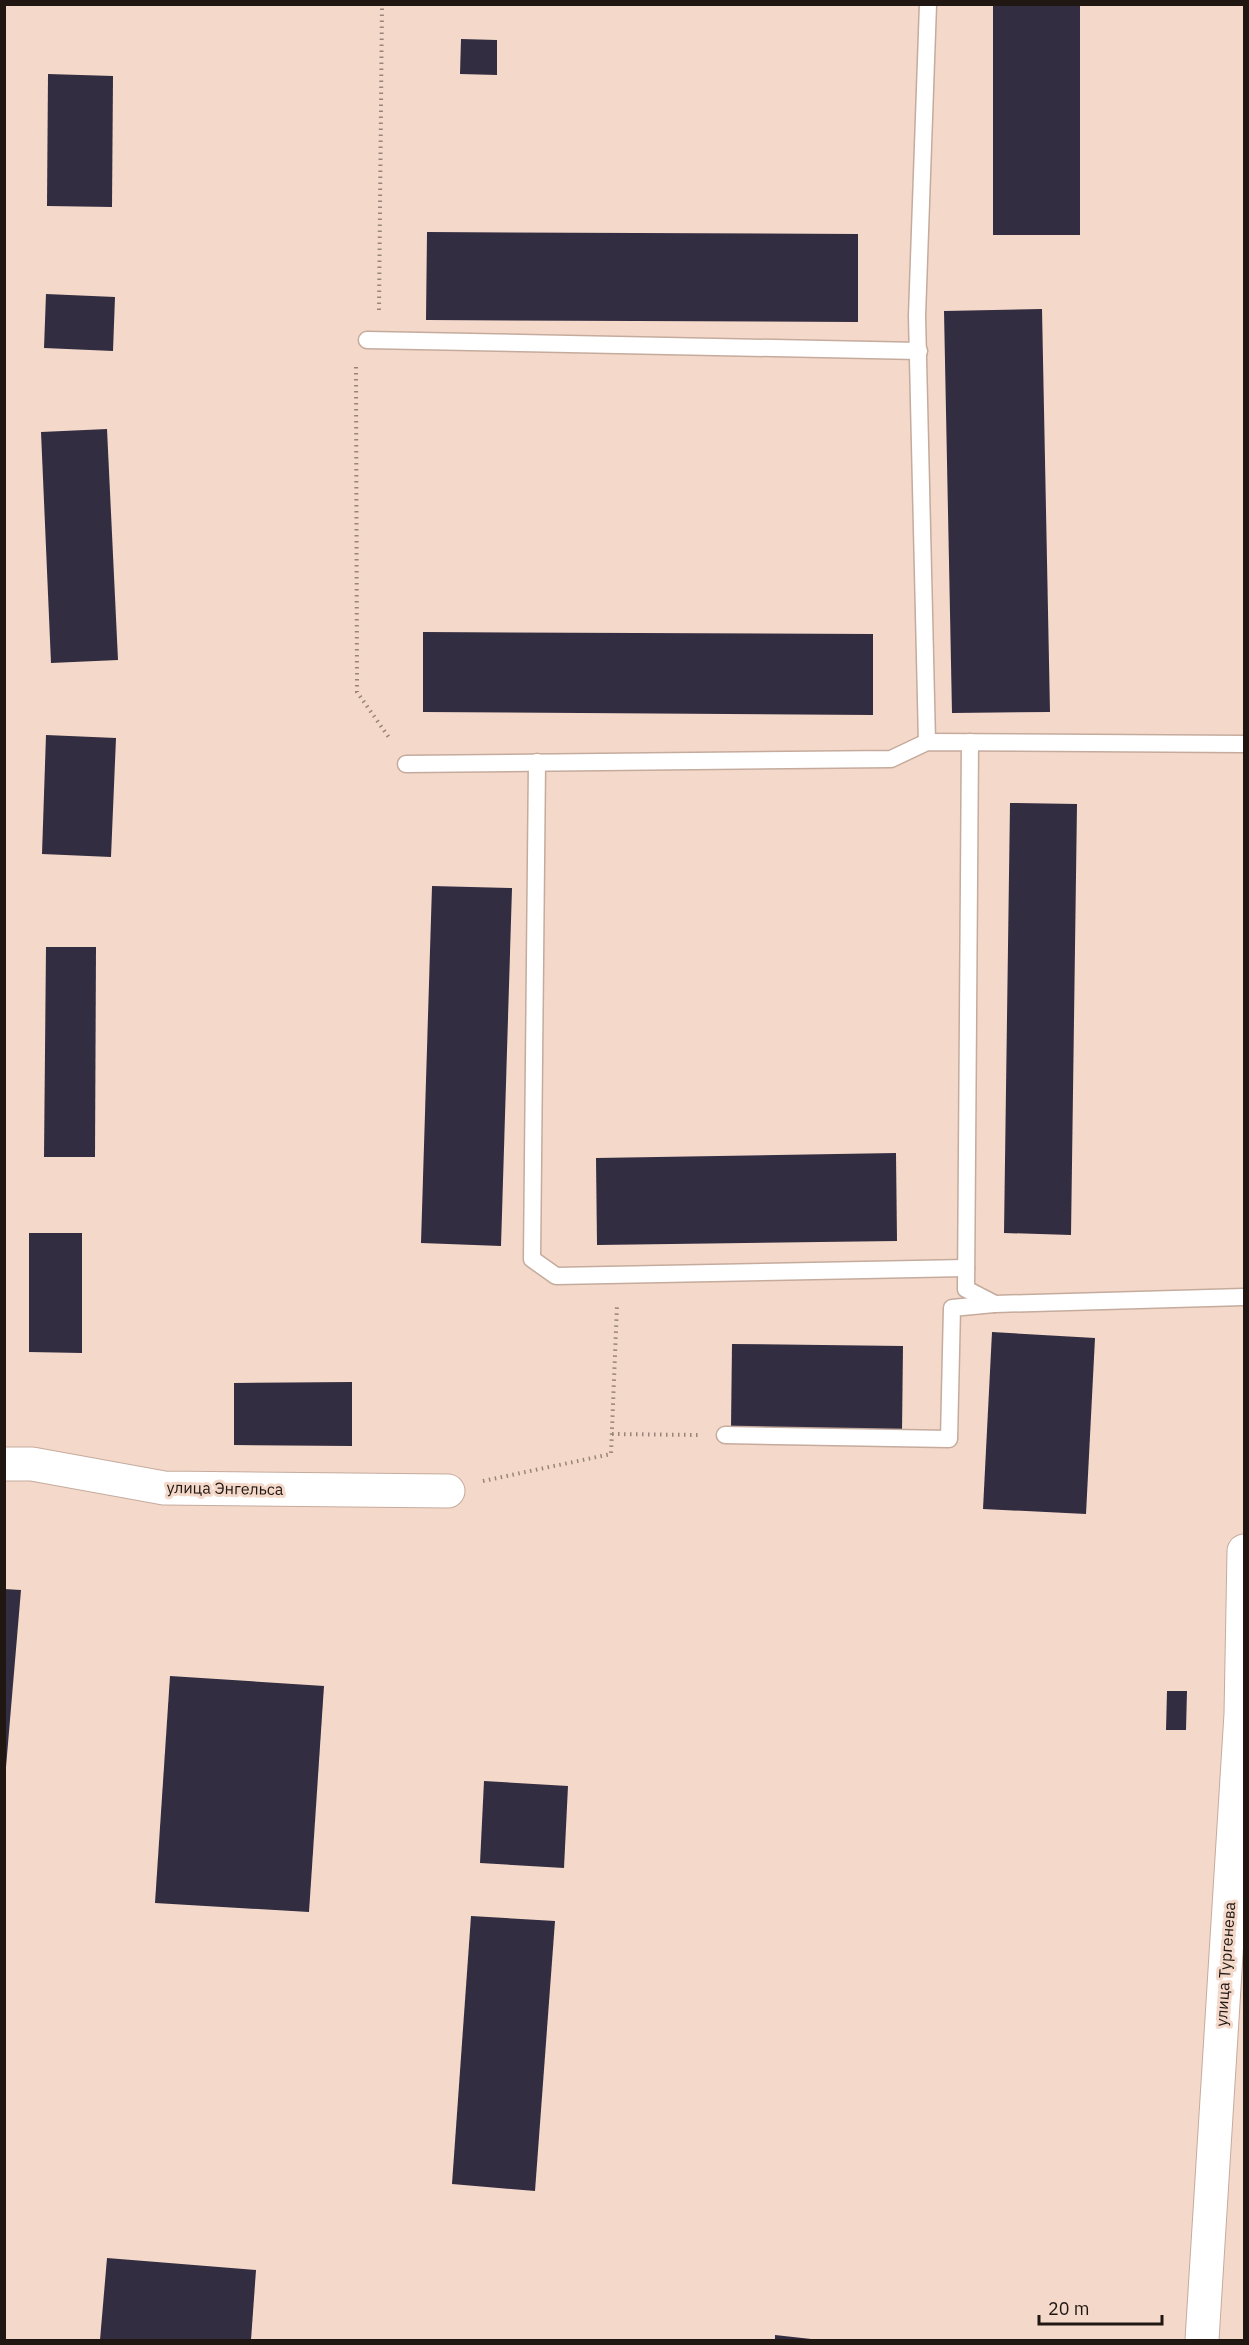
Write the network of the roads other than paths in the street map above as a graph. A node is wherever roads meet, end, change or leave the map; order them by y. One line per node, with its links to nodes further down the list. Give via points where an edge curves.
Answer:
1 (927, 4): 3 (lane)
2 (367, 340): 3 (lane)
3 (919, 351): 4 (lane)
4 (927, 742): 5 (lane); 7 (lane, via 891,759)
5 (970, 742): 6 (lane); 9 (lane)
6 (1245, 744)
7 (537, 762): 8 (lane); 9 (lane, via 532,1258 556,1276)
8 (406, 764)
9 (966, 1268): 11 (lane, via 966,1288)
10 (1245, 1296): 11 (lane)
11 (995, 1304): 12 (lane, via 952,1308 949,1439)
12 (725, 1435)
13 (4, 1464): 14 (street, улица Энгельса, via 32,1464 164,1488)
14 (448, 1491)
15 (1245, 1551): 16 (street, улица Тургенева, via 1241,1714)
16 (1202, 2340)

